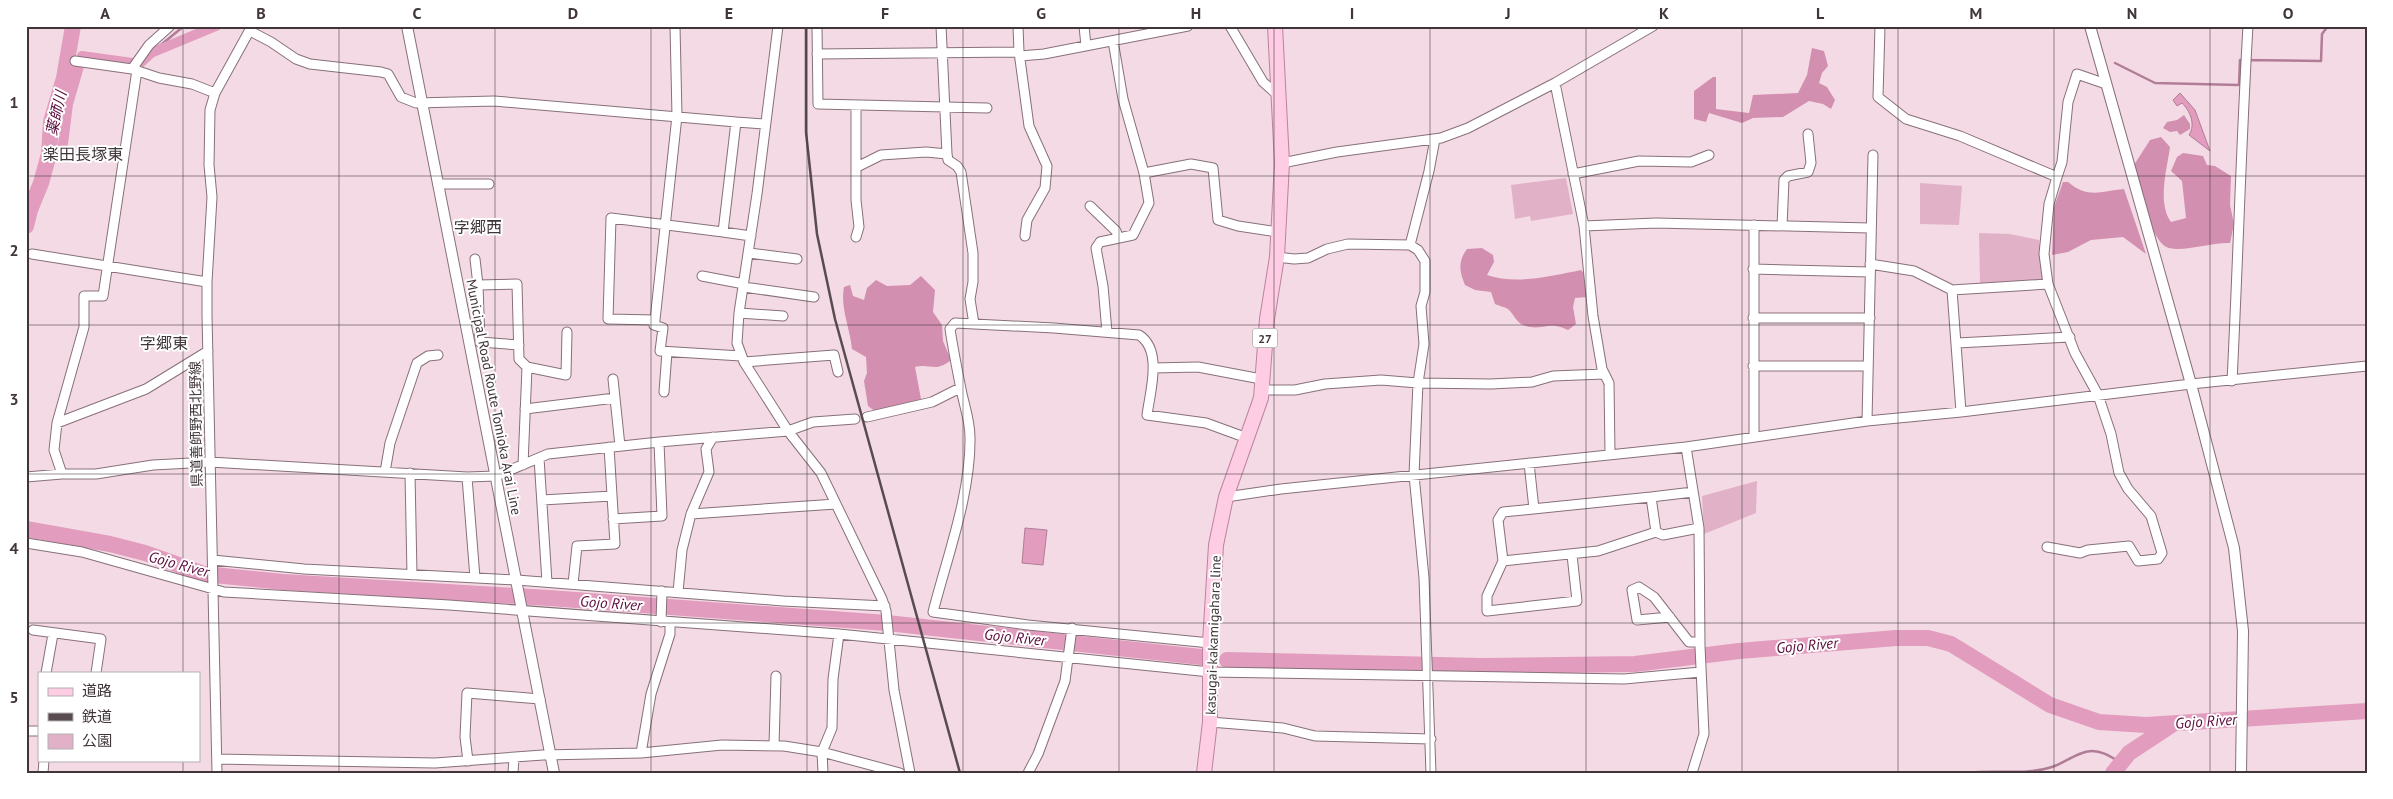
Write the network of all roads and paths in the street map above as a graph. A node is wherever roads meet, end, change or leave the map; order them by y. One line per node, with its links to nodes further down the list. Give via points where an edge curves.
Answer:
1 (170, 26): 23 (street, via 150,44)
2 (407, 26): 28 (street, Municipal Road Route Tomioka Arai Line)
3 (675, 26): 32 (street)
4 (778, 26): 34 (street)
5 (817, 26): 19 (street)
6 (941, 26): 20 (street)
7 (1018, 26): 21 (street)
8 (1084, 26): 18 (street)
9 (1188, 26): 17 (street)
10 (1230, 26): 27 (street, via 1263,82)
11 (1275, 26): 27 (main road, kasugai-kakamigahara line / 27)
12 (1653, 26): 24 (street)
13 (1880, 26): 44 (street, via 1878,97 1906,119 1960,136)
14 (2090, 26): 25 (street)
15 (2248, 26): 99 (street, via 2239,170)
16 (251, 29): 26 (street, 県道善師野西北野線); 28 (street, via 296,59 310,64 388,74 404,100)
17 (1113, 42): 18 (street); 42 (street, via 1123,99)
18 (1086, 46): 21 (street)
19 (817, 54): 20 (street); 29 (street, via 818,104)
20 (942, 54): 21 (street); 30 (street)
21 (1019, 54): 56 (street, via 1029,126 1047,166 1045,188 1027,220)
22 (75, 61): 23 (street)
23 (136, 67): 26 (street, via 159,78 192,84); 65 (street)
24 (1555, 83): 36 (street, via 1468,128); 43 (street)
25 (2106, 84): 44 (street, via 2077,74 2068,102 2062,162); 102 (street)
26 (215, 93): 69 (street, 県道善師野西北野線, via 208,133 212,197)
27 (1280, 97): 40 (main road, kasugai-kakamigahara line / 27)
28 (422, 103): 32 (street, via 494,101); 45 (street, Municipal Road Route Tomioka Arai Line)
29 (856, 105): 30 (street); 41 (street)
30 (944, 108): 31 (street); 37 (street)
31 (987, 108)
32 (676, 116): 33 (street); 48 (street)
33 (736, 122): 34 (street); 53 (street)
34 (765, 124): 55 (street)
35 (1808, 134): 51 (street, via 1812,163 1808,172 1788,176 1784,180)
36 (1435, 138): 40 (street); 59 (street)
37 (947, 154): 41 (street, via 881,155); 80 (street, via 948,160 961,172 972,252 970,299)
38 (1710, 155): 43 (street, via 1691,162 1639,161)
39 (1872, 155): 52 (street)
40 (1282, 163): 54 (main road, kasugai-kakamigahara line / 27)
41 (857, 166): 57 (street, via 859,227)
42 (1144, 173): 54 (street, via 1191,164 1212,168 1218,220); 58 (street, via 1149,203 1133,235)
43 (1573, 174): 50 (street)
44 (2057, 177): 70 (street, via 2049,204 2044,254)
45 (438, 184): 46 (street); 85 (street, Municipal Road Route Tomioka Arai Line)
46 (489, 184)
47 (1090, 206): 58 (street, via 1116,230)
48 (666, 225): 53 (street); 79 (street); 79 (street, via 611,218 608,319)
49 (1754, 225): 50 (street, via 1656,223); 51 (street); 67 (street)
50 (1584, 226): 97 (street, via 1593,316)
51 (1782, 226): 52 (street)
52 (1870, 228): 66 (street)
53 (723, 232): 55 (street)
54 (1278, 232): 62 (main road, kasugai-kakamigahara line / 27)
55 (751, 236): 60 (street)
56 (1024, 236)
57 (856, 237)
58 (1118, 238): 82 (street, via 1100,242 1096,248)
59 (1410, 245): 62 (street, via 1348,244 1308,258); 100 (street, via 1425,261 1425,292 1421,306 1424,344)
60 (749, 253): 64 (street); 72 (street)
61 (32, 254): 65 (street)
62 (1277, 257): 101 (main road, kasugai-kakamigahara line / 27)
63 (475, 259): 71 (street)
64 (797, 259)
65 (109, 268): 69 (street); 112 (street, via 104,296 84,296 84,327)
66 (1870, 268): 67 (street); 73 (street, via 1914,272); 78 (street)
67 (1753, 269): 77 (street)
68 (702, 276): 72 (street)
69 (207, 282): 87 (street, 県道善師野西北野線)
70 (2048, 284): 73 (street); 83 (street)
71 (478, 285): 85 (street); 86 (street, via 517,284)
72 (744, 285): 74 (street); 75 (street)
73 (1952, 290): 84 (street)
74 (814, 297)
75 (739, 313): 76 (street); 90 (street, via 736,334)
76 (783, 316)
77 (1753, 318): 78 (street); 91 (street)
78 (1870, 318): 92 (street)
79 (655, 320): 88 (street, via 654,325 663,328 660,351)
80 (974, 324): 82 (street); 103 (street, via 956,323 950,329)
81 (567, 332): 94 (street, via 566,375)
82 (1107, 332): 95 (street, via 1139,335 1146,340)
83 (2070, 337): 84 (street); 105 (street)
84 (1956, 342): 108 (street)
85 (475, 343): 86 (street); 130 (street, Municipal Road Route Tomioka Arai Line)
86 (519, 345): 94 (street, via 519,359)
87 (208, 351): 112 (street, via 146,389); 123 (street, 県道善師野西北野線)
88 (667, 352): 90 (street); 104 (street)
89 (438, 355): 126 (street, via 428,356 417,363 390,443)
90 (743, 359): 96 (street, via 834,355); 113 (street)
91 (1752, 366): 92 (street); 115 (street)
92 (1868, 366): 111 (street)
93 (2367, 366): 99 (street)
94 (527, 367): 107 (street)
95 (1153, 368): 101 (street, via 1198,367); 116 (street, via 1147,416 1206,424)
96 (838, 372)
97 (1604, 374): 100 (street, via 1553,376 1532,382); 121 (street, via 1609,383)
98 (613, 380): 106 (street)
99 (2232, 381): 102 (street)
100 (1418, 383): 101 (street, via 1382,380 1325,384 1295,390); 129 (street)
101 (1262, 384): 116 (main road, kasugai-kakamigahara line / 27)
102 (2191, 384): 105 (street); 198 (street, via 2234,548 2243,631)
103 (960, 388): 109 (street, via 932,402); 162 (street, via 968,415 968,475 933,612)
104 (664, 392)
105 (2098, 395): 108 (street); 145 (street, via 2119,473 2151,516 2162,553 2158,559 2138,561 2129,546 2080,553)
106 (615, 398): 107 (street); 118 (street)
107 (525, 409): 125 (street)
108 (1961, 412): 111 (street)
109 (867, 417)
110 (855, 419): 113 (street, via 814,422)
111 (1867, 420): 115 (street)
112 (57, 423): 128 (street, via 54,450)
113 (788, 431): 114 (street); 138 (street, via 821,473)
114 (713, 437): 117 (street); 140 (street, via 706,449 709,472)
115 (1754, 437): 120 (street)
116 (1247, 438): 135 (main road, kasugai-kakamigahara line / 27)
117 (658, 442): 118 (street); 141 (street, via 662,516)
118 (620, 446): 119 (street)
119 (609, 447): 122 (street, via 548,454); 134 (street)
120 (1686, 447): 121 (street); 133 (street)
121 (1610, 454): 124 (street)
122 (539, 458): 125 (street); 137 (street)
123 (210, 462): 126 (street); 128 (street, via 153,465 96,474); 147 (street, 県道善師野西北野線)
124 (1529, 463): 129 (street); 139 (street)
125 (523, 465): 130 (street)
126 (385, 472): 127 (street)
127 (410, 473): 131 (street); 149 (street)
128 (62, 474): 132 (street)
129 (1414, 475): 135 (street); 175 (street, via 1424,578)
130 (496, 476): 131 (street); 151 (street, Municipal Road Route Tomioka Arai Line)
131 (467, 477): 150 (street)
132 (26, 478)
133 (1693, 492): 136 (street); 142 (street)
134 (612, 496): 137 (street); 141 (street)
135 (1226, 497): 167 (main road, kasugai-kakamigahara line / 27, via 1213,566)
136 (1651, 497): 139 (street); 143 (street)
137 (542, 500): 152 (street)
138 (836, 504): 140 (street); 157 (street)
139 (1534, 509): 148 (street, via 1503,512 1498,520)
140 (691, 514): 156 (street, via 682,550)
141 (613, 519): 153 (street, via 615,544 577,546)
142 (1699, 528): 143 (street, via 1663,536); 168 (street)
143 (1656, 532): 146 (street, via 1598,551)
144 (26, 543): 154 (street, via 82,552)
145 (2047, 547)
146 (1572, 555): 148 (street); 148 (street, via 1578,601 1487,611 1487,596)
147 (213, 560): 149 (street, via 304,569); 154 (street, 県道善師野西北野線)
148 (1503, 561)
149 (412, 574): 150 (street)
150 (475, 578): 151 (street)
151 (517, 580): 152 (street); 158 (street, Municipal Road Route Tomioka Arai Line)
152 (547, 582): 153 (street)
153 (573, 584): 155 (street)
154 (214, 590): 158 (street); 184 (street, 県道善師野西北野線)
155 (662, 591): 156 (street); 160 (street)
156 (678, 592): 157 (street)
157 (885, 609): 166 (street)
158 (523, 611): 160 (street); 176 (street, Municipal Road Route Tomioka Arai Line)
159 (1670, 617): 159 (street, via 1654,597 1639,587 1632,590 1637,620); 168 (street, via 1689,642)
160 (661, 622): 161 (street)
161 (670, 623): 165 (street); 181 (street, via 670,634 651,694)
162 (1072, 628): 167 (street); 169 (street)
163 (33, 630): 164 (street)
164 (53, 634): 171 (street); 172 (street, via 101,639)
165 (839, 634): 166 (street); 180 (street, via 833,679 832,728)
166 (888, 637): 169 (street); 193 (street, via 894,690)
167 (1210, 643): 173 (main road, kasugai-kakamigahara line / 27)
168 (1700, 644): 170 (street)
169 (1069, 656): 173 (street); 194 (street, via 1056,708)
170 (1701, 669): 175 (street, via 1624,679); 197 (street, via 1704,734)
171 (46, 672)
172 (96, 672)
173 (1210, 672): 175 (street); 177 (main road, kasugai-kakamigahara line / 27)
174 (776, 676): 179 (street)
175 (1428, 676): 178 (street)
176 (540, 699): 182 (street, Municipal Road Route Tomioka Arai Line); 185 (street, via 467,693 465,736)
177 (1210, 722): 178 (street, via 1283,728 1315,736); 195 (main road, kasugai-kakamigahara line / 27)
178 (1431, 738): 196 (street)
179 (774, 745): 180 (street); 181 (street, via 722,745)
180 (822, 752): 191 (street); 192 (street)
181 (641, 753): 182 (street)
182 (551, 756): 183 (street); 190 (street, Municipal Road Route Tomioka Arai Line)
183 (514, 758): 185 (street); 189 (street)
184 (217, 759): 186 (street); 187 (street, 県道善師野西北野線)
185 (468, 761): 186 (street, via 435,764)
186 (383, 762): 188 (street)
187 (217, 773)
188 (384, 773)
189 (513, 773)
190 (554, 773)
191 (823, 773)
192 (900, 773)
193 (910, 773)
194 (1028, 773)
195 (1204, 773)
196 (1431, 773)
197 (1692, 773)
198 (2241, 773)

